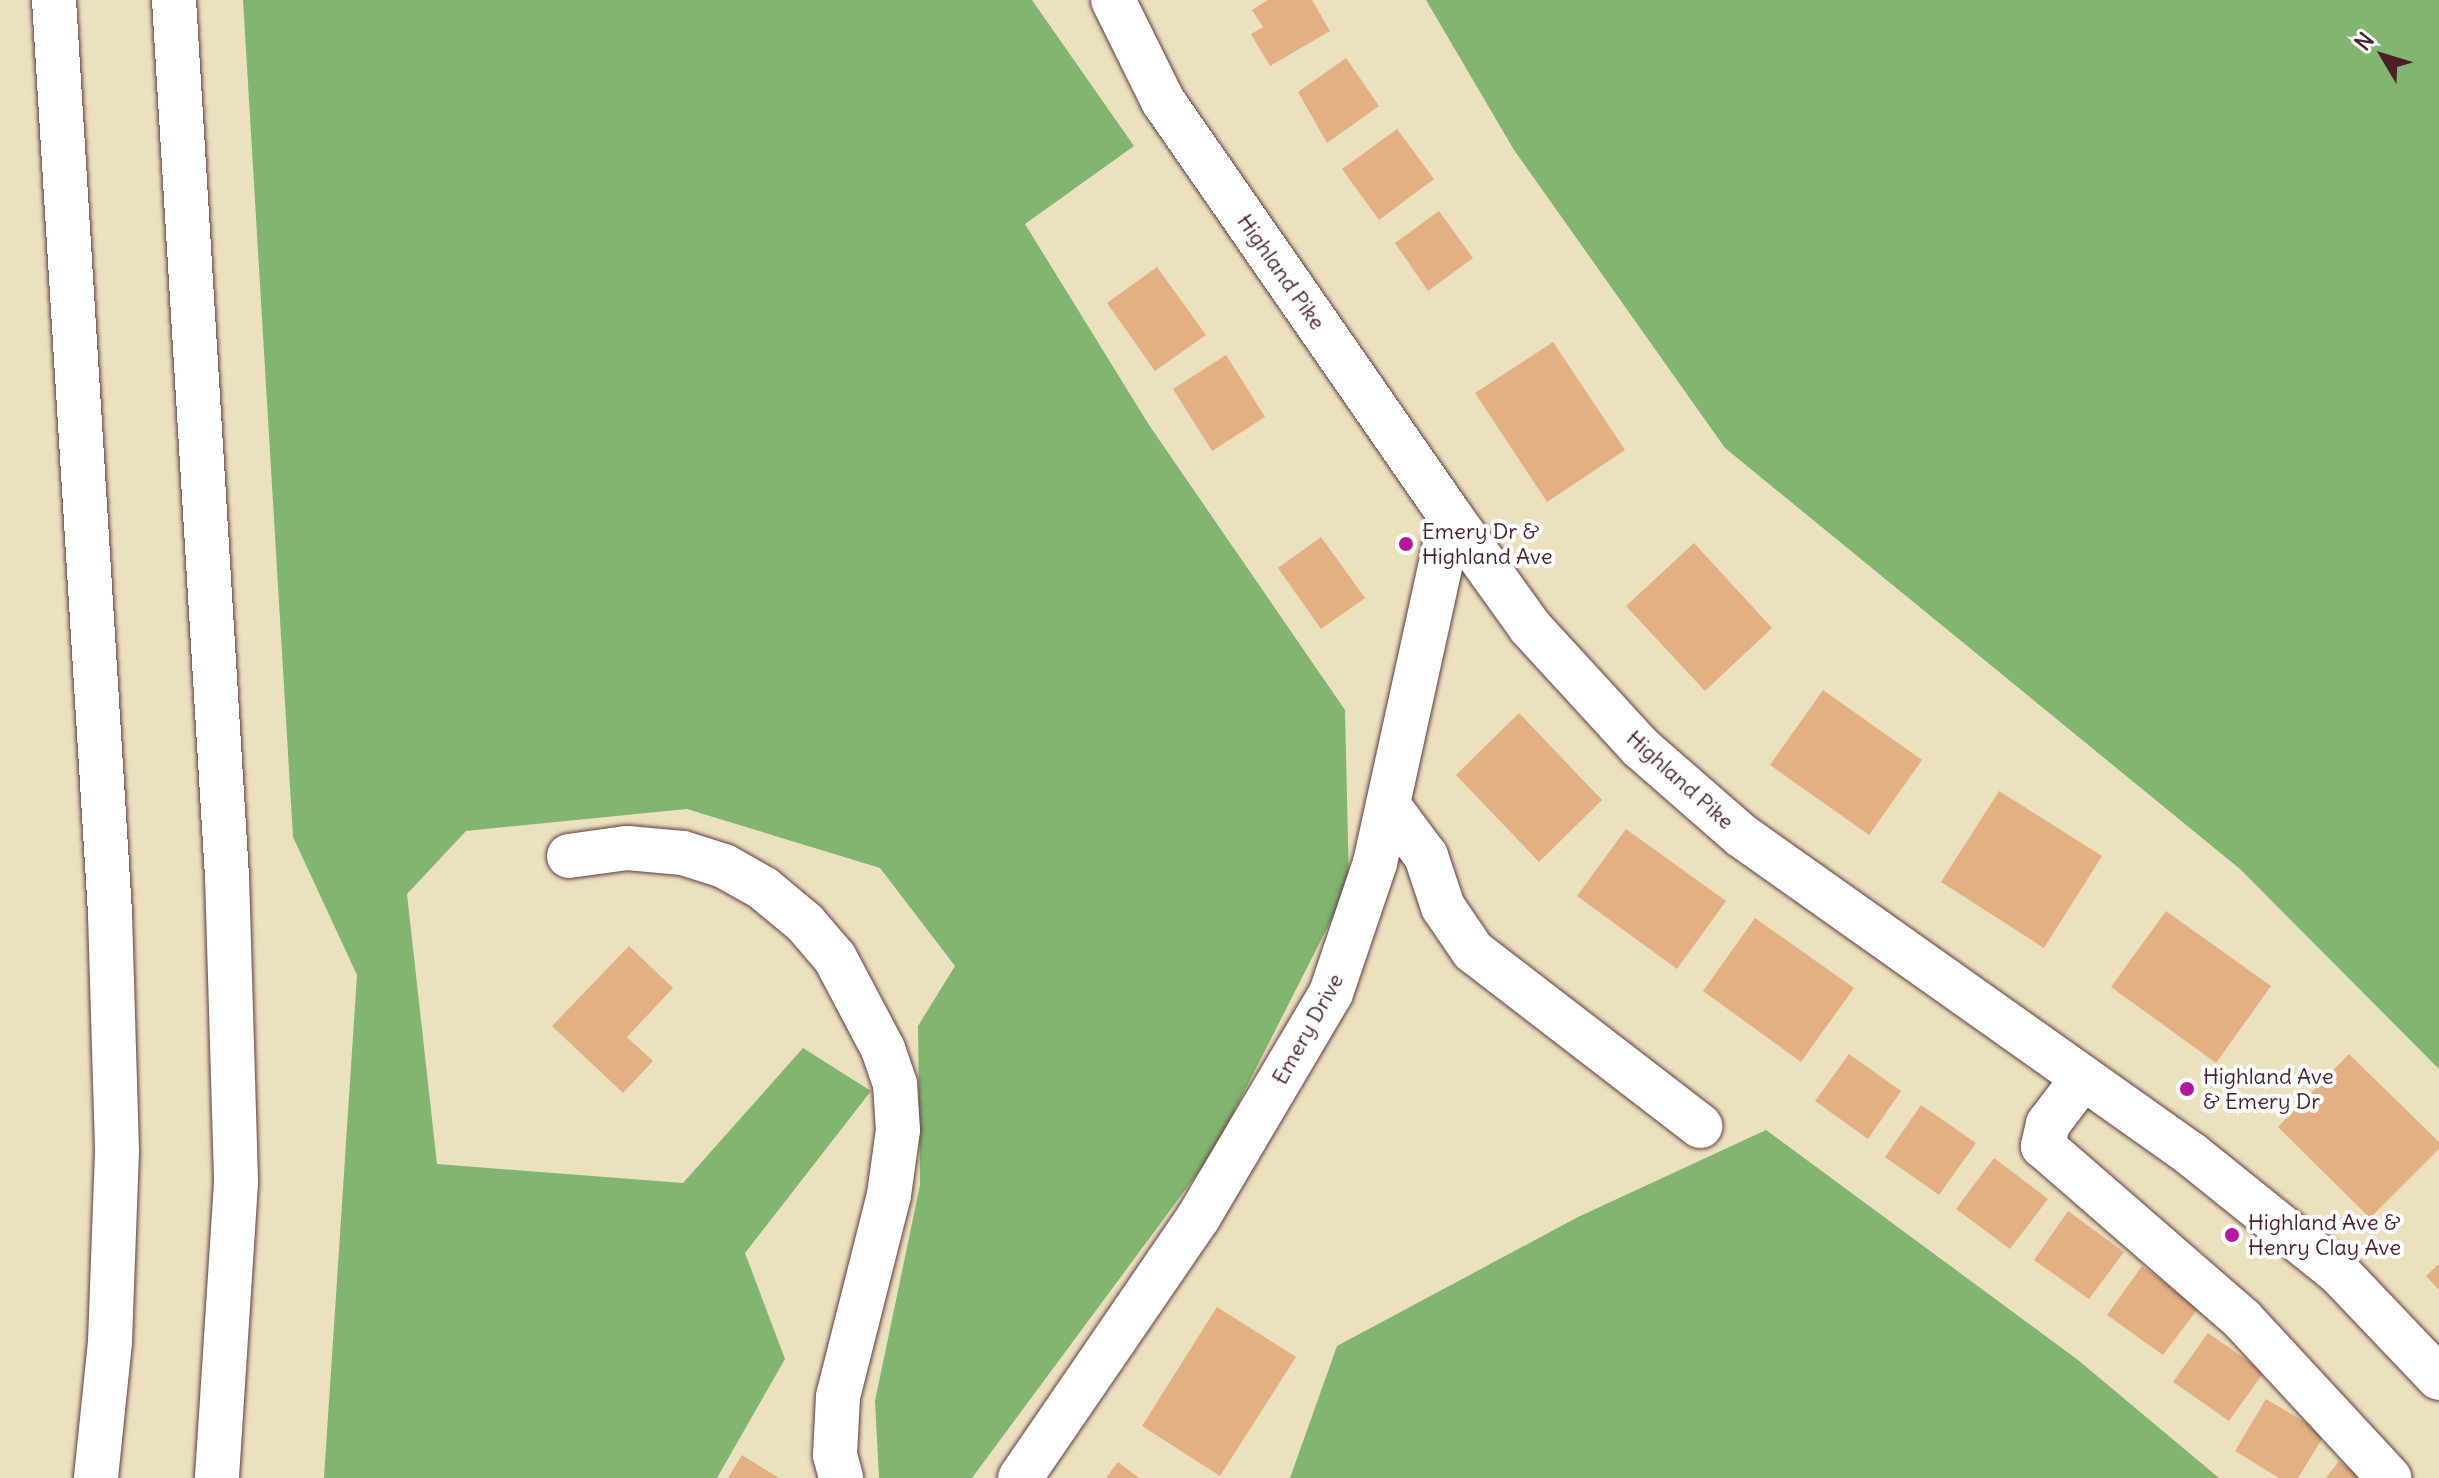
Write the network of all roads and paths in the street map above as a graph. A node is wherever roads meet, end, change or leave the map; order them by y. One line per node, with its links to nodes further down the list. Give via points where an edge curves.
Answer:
1 (54, 0): 10 (main road, via 110,914 117,1151 110,1342)
2 (174, 0): 11 (main road, via 227,892 236,1183)
3 (1113, 0): 4 (main road, Highland Pike, via 1163,101)
4 (1451, 517): 5 (main road, Emery Drive); 7 (main road, Highland Pike, via 1530,627 1641,748 1742,836)
5 (1388, 805): 8 (main road, via 1426,856 1443,907 1473,951); 13 (main road, Emery Drive, via 1353,940 1331,993 1198,1218)
6 (569, 856): 12 (main road, via 627,848 683,853 724,866 763,888 805,923 835,958 883,1049 895,1084 898,1130 889,1195 838,1397 835,1455)
7 (2083, 1078): 9 (main road, Highland Pike, via 2191,1154 2339,1273); 14 (main road, via 2048,1124 2043,1146 2242,1319)
8 (1700, 1126)
9 (2439, 1378)
10 (96, 1478)
11 (217, 1478)
12 (841, 1478)
13 (1020, 1478)
14 (2389, 1478)

